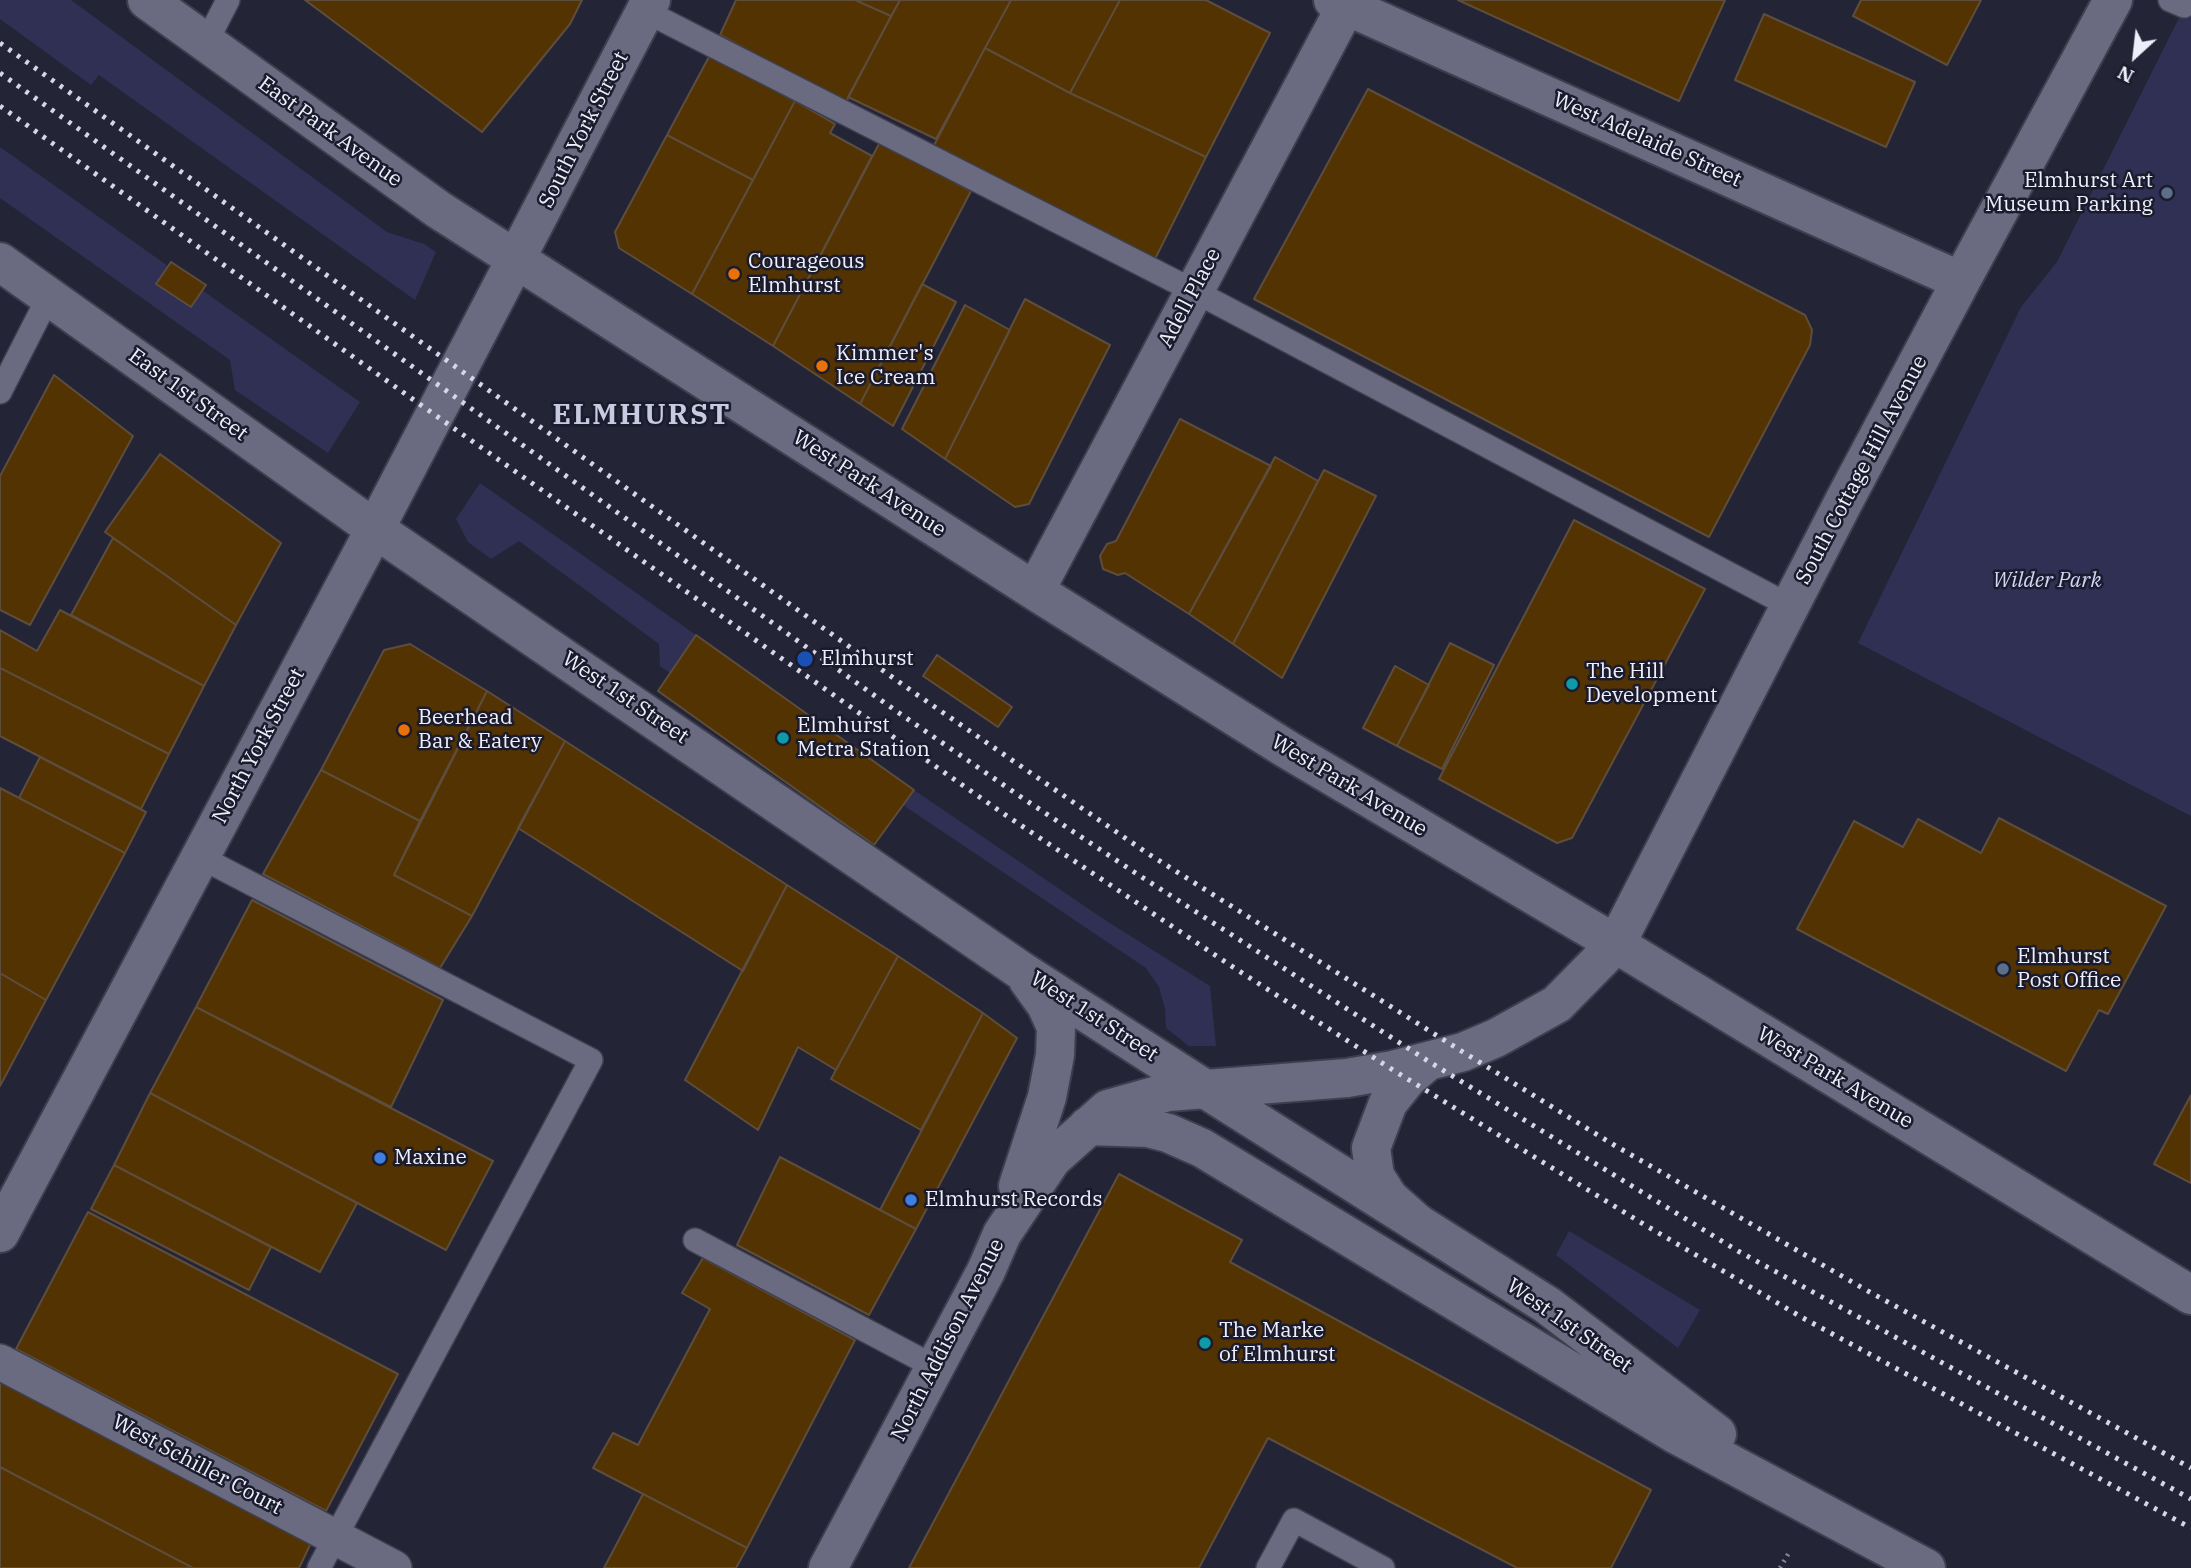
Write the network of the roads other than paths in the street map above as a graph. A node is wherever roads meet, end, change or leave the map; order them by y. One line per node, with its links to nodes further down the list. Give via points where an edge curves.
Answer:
1 (147, 0): 6 (street, East Park Avenue)
2 (228, 0): 6 (lane)
3 (2113, 0): 9 (street, South Cottage Hill Avenue)
4 (1339, 3): 9 (street, West Adelaide Street); 10 (street, Adell Place)
5 (648, 6): 7 (street, South York Street); 10 (lane)
6 (206, 43): 7 (street, East Park Avenue, via 439,210)
7 (517, 259): 13 (street, North York Street); 14 (street, West Park Avenue)
8 (0, 261): 11 (street, East 1st Street)
9 (1961, 281): 15 (street, South Cottage Hill Avenue)
10 (1194, 291): 14 (street, Adell Place); 15 (lane)
11 (49, 296): 12 (lane); 13 (street, East 1st Street)
12 (0, 392)
13 (375, 529): 16 (street, North York Street); 18 (street, West 1st Street)
14 (1035, 591): 17 (street, West Park Avenue, via 1288,750)
15 (1790, 606): 17 (street, South Cottage Hill Avenue)
16 (200, 857): 23 (street, North York Street); 30 (lane, via 590,1060)
17 (1616, 944): 19 (street, South Cottage Hill Avenue, via 1545,1012 1463,1052); 26 (street, West Park Avenue)
18 (1023, 972): 20 (street, West 1st Street); 24 (street, via 1056,1027 1055,1055 1038,1128)
19 (1428, 1061): 20 (street, North Addison Avenue, via 1347,1078); 22 (street, via 1388,1103 1371,1148 1374,1176 1389,1198)
20 (1205, 1089): 21 (street, North Addison Avenue, via 1125,1103 1108,1109); 22 (street, West 1st Street)
21 (1088, 1126): 24 (street, North Addison Avenue, via 1052,1159); 29 (street, West 1st Street, via 1148,1128 1202,1148 1675,1434)
22 (1416, 1222): 29 (street, West 1st Street, via 1546,1305)
23 (0, 1233)
24 (1002, 1234): 28 (street, North Addison Avenue)
25 (695, 1240): 28 (lane)
26 (2191, 1295)
27 (0, 1362): 30 (street, West Schiller Court)
28 (935, 1367): 33 (street, North Addison Avenue)
29 (1812, 1505): 36 (street, West 1st Street)
30 (336, 1537): 31 (lane); 32 (street, West Schiller Court)
31 (319, 1568)
32 (394, 1568)
33 (828, 1568)
34 (1268, 1568): 35 (lane, via 1294,1520)
35 (1383, 1568)
36 (1926, 1568)

